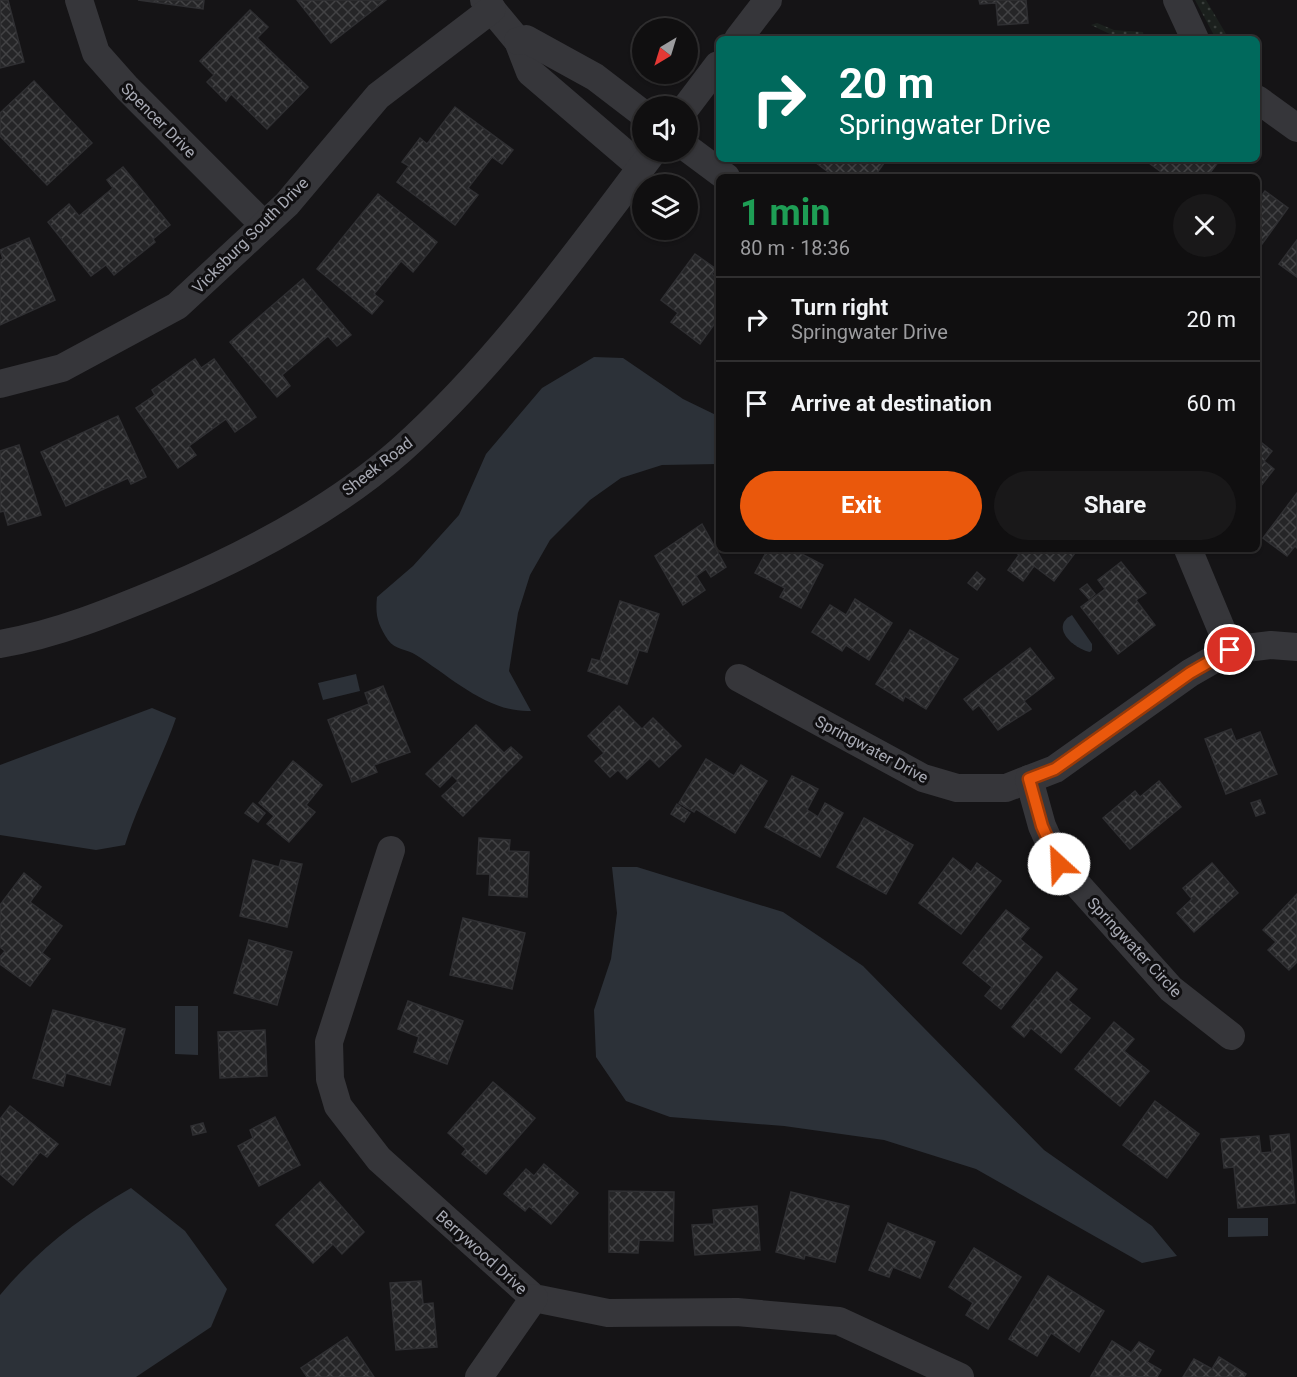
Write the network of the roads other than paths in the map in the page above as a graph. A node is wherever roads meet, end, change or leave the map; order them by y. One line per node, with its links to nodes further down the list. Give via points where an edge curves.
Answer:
1 (79, 0): 17 (street, Spencer Drive, via 96,53)
2 (768, 0): 5 (street)
3 (1177, 0): 6 (street)
4 (488, 4): 7 (street); 17 (street, Vicksburg South Drive, via 378,96)
5 (740, 36)
6 (1194, 36)
7 (518, 41): 11 (street, via 526,39 595,77); 13 (street, via 530,72)
8 (716, 68): 9 (street)
9 (695, 96)
10 (1260, 101): 12 (street)
11 (632, 105)
12 (1297, 128)
13 (632, 148)
14 (698, 156): 16 (street)
15 (645, 162): 20 (street, Sheek Road, via 493,358 381,465 277,537 191,579 103,615)
16 (722, 174)
17 (264, 225): 18 (street, Vicksburg South Drive, via 177,306 62,368)
18 (0, 384)
19 (1189, 552): 22 (street)
20 (0, 644)
21 (1297, 647): 22 (street, Springwater Drive, via 1271,645)
22 (1230, 650): 24 (street, Springwater Drive, via 1190,673 1055,769)
23 (739, 678): 24 (street, Springwater Drive, via 923,778 957,789 1006,788)
24 (1029, 779): 26 (street, Springwater Circle, via 1042,826 1059,864 1171,989)
25 (391, 849): 27 (street, Berrywood Drive, via 328,1042 330,1079 338,1106 379,1160)
26 (1231, 1036)
27 (534, 1298): 28 (street); 29 (street, Berrywood Drive, via 608,1313 737,1312 839,1321)
28 (479, 1377)
29 (960, 1377)

